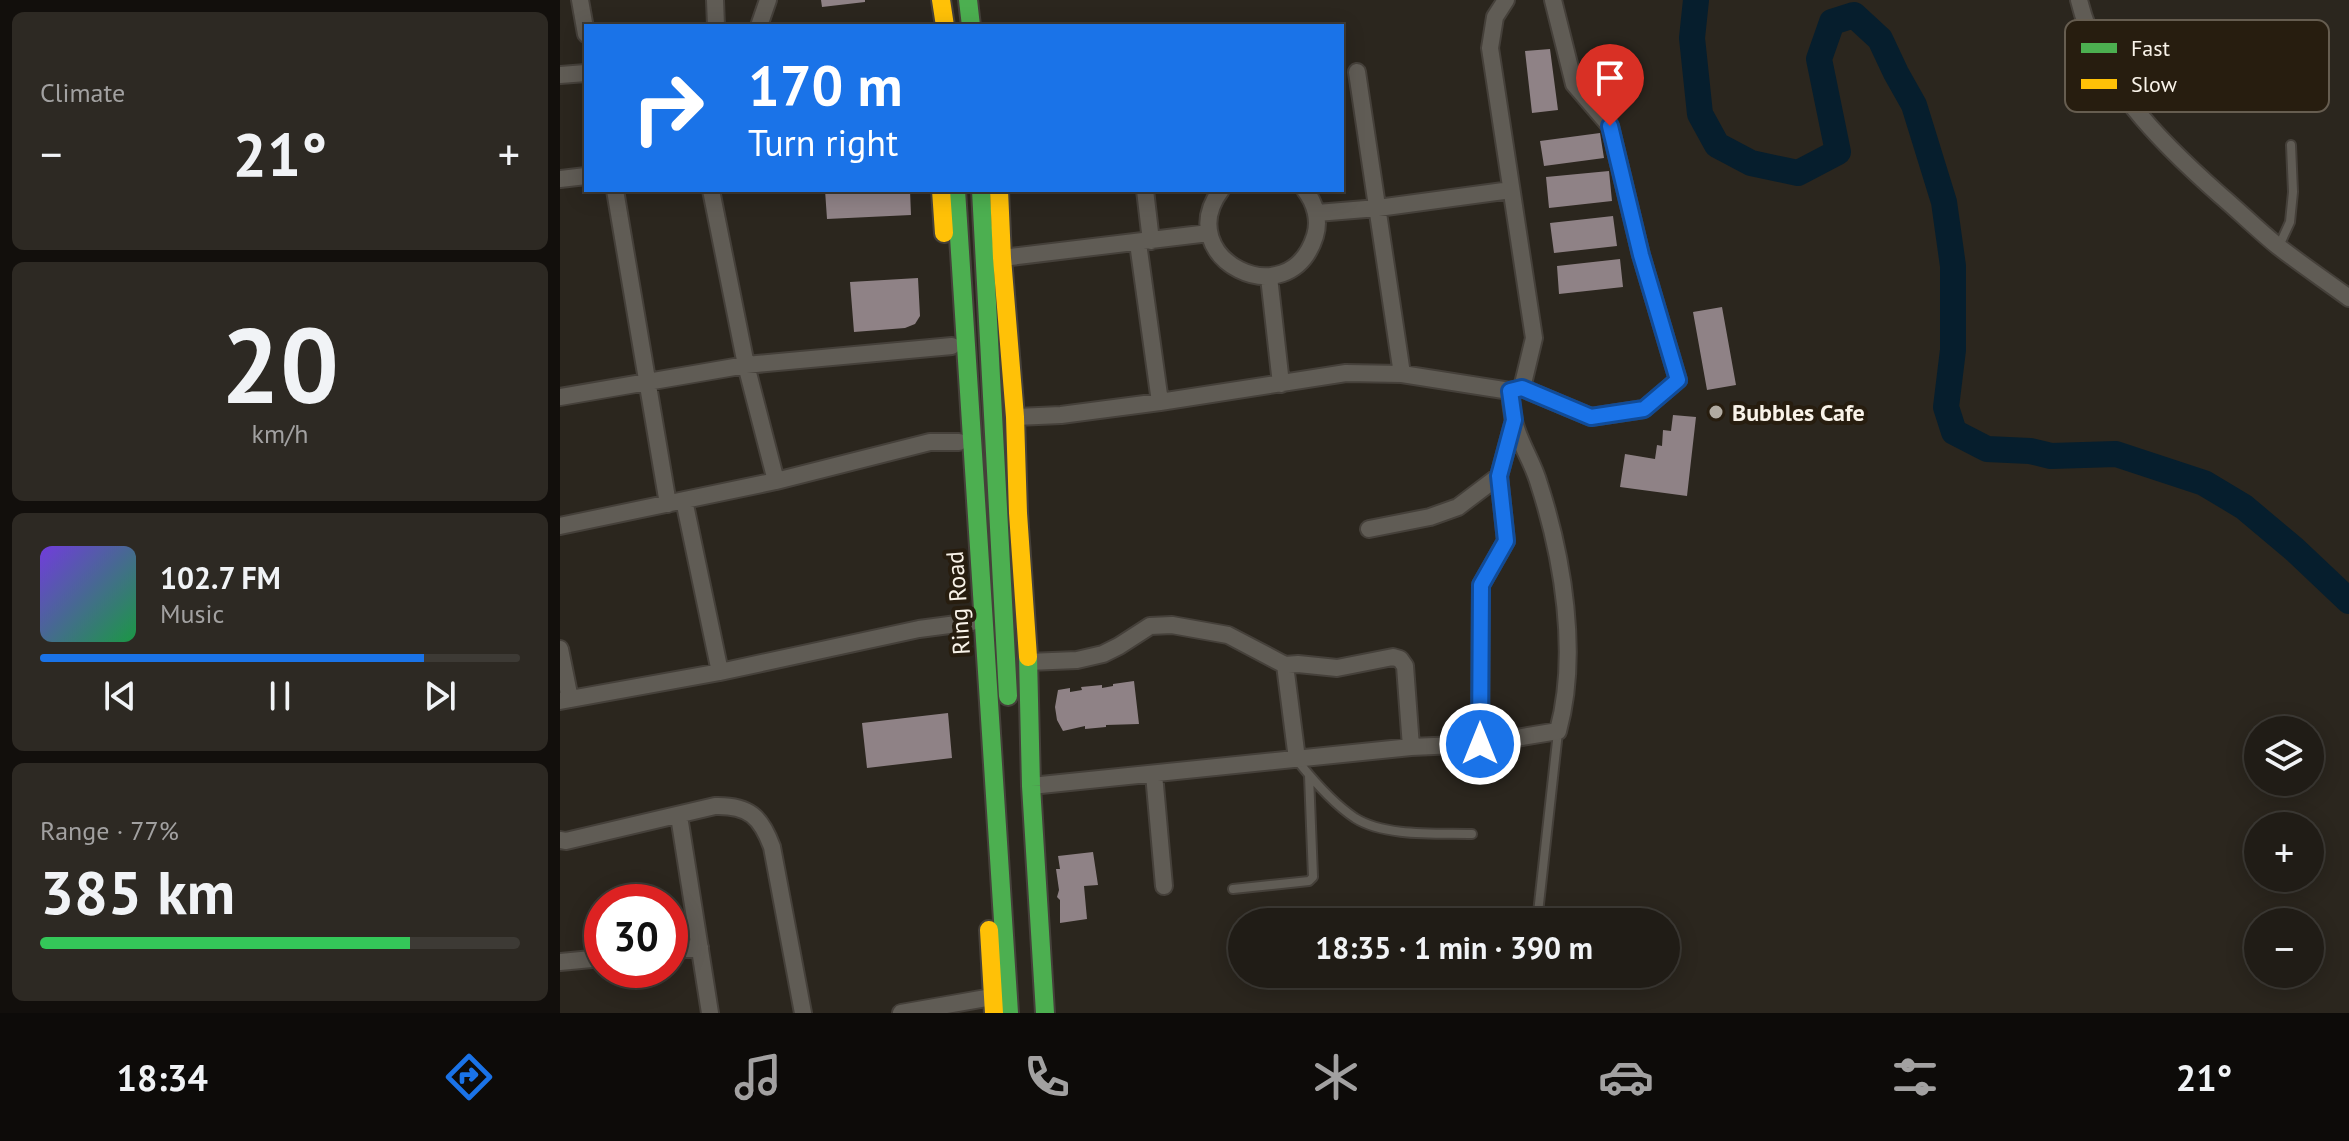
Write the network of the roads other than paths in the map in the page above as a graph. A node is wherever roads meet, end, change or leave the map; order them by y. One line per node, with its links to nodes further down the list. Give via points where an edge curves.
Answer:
1 (580, 0): 10 (street)
2 (715, 0): 11 (street)
3 (768, 0): 12 (street)
4 (941, 0): 13 (main road)
5 (968, 0): 14 (main road)
6 (1506, 0): 22 (street, via 1495,17 1490,48)
7 (1553, 0): 45 (street, via 1574,84 1610,126 1678,380 1644,409 1591,417)
8 (2079, 0): 9 (street)
9 (2084, 20)
10 (584, 24)
11 (716, 24)
12 (760, 24)
13 (945, 24)
14 (971, 24)
15 (1357, 72): 32 (street)
16 (584, 73): 17 (street)
17 (560, 75)
18 (2136, 112): 36 (street, via 2184,164)
19 (2291, 145): 36 (lane, via 2290,222)
20 (584, 176): 21 (street)
21 (560, 179)
22 (1511, 190): 32 (street); 45 (street, via 1534,338)
23 (615, 192): 43 (street)
24 (711, 192): 41 (street)
25 (941, 192): 40 (main road)
26 (956, 192): 85 (main road, Ring Road)
27 (981, 192): 62 (main road, Ring Road)
28 (999, 192): 37 (main road)
29 (1145, 192): 35 (street)
30 (1220, 192): 34 (street, via 1210,213)
31 (1306, 192): 33 (street)
32 (1378, 208): 33 (street); 42 (street)
33 (1317, 213): 38 (street, via 1317,231 1301,262)
34 (1209, 233): 35 (street); 38 (street, via 1223,260 1236,270)
35 (1144, 242): 37 (street); 47 (street)
36 (2279, 247): 39 (street)
37 (1002, 258): 48 (main road)
38 (1269, 277): 44 (street)
39 (2349, 298)
40 (952, 346): 41 (street); 50 (main road)
41 (746, 365): 43 (street); 52 (street)
42 (1402, 374): 44 (street, via 1346,373); 45 (street)
43 (648, 382): 46 (street); 53 (street)
44 (1281, 384): 47 (street)
45 (1516, 390): 49 (street)
46 (560, 397)
47 (1160, 402): 48 (street)
48 (1015, 417): 58 (main road)
49 (1514, 420): 51 (street); 63 (street, via 1548,512 1564,600 1568,673)
50 (959, 442): 52 (street, via 930,442); 56 (main road)
51 (1499, 476): 55 (street, via 1458,507); 64 (street, via 1506,541 1481,585)
52 (776, 481): 53 (street)
53 (676, 502): 54 (street); 60 (street)
54 (560, 526)
55 (1369, 529)
56 (972, 622): 60 (street); 81 (main road)
57 (560, 649): 61 (street)
58 (1028, 662): 59 (street, via 1103,654 1150,626 1172,625 1228,635); 70 (main road)
59 (1285, 665): 65 (street, via 1337,668 1400,659 1405,666); 66 (street)
60 (720, 672): 61 (street)
61 (565, 700)
62 (1009, 713)
63 (1558, 731): 64 (street); 76 (lane)
64 (1480, 744): 65 (street)
65 (1411, 747): 66 (street)
66 (1297, 759): 67 (street); 68 (lane)
67 (1154, 774): 70 (street); 74 (street)
68 (1309, 775): 72 (lane, via 1356,819 1410,833); 75 (lane, via 1313,877)
69 (1013, 776): 86 (main road)
70 (1031, 786): 87 (main road)
71 (679, 816): 73 (street); 77 (street); 83 (street, via 730,806 745,809 766,831)
72 (1472, 834)
73 (560, 840)
74 (1164, 886)
75 (1233, 889)
76 (1538, 908)
77 (700, 947): 78 (street); 82 (street)
78 (688, 949)
79 (584, 960): 80 (street)
80 (560, 962)
81 (993, 1005): 84 (street)
82 (710, 1013)
83 (803, 1013)
84 (901, 1013)
85 (1009, 1013)
86 (1029, 1013)
87 (1045, 1013)

